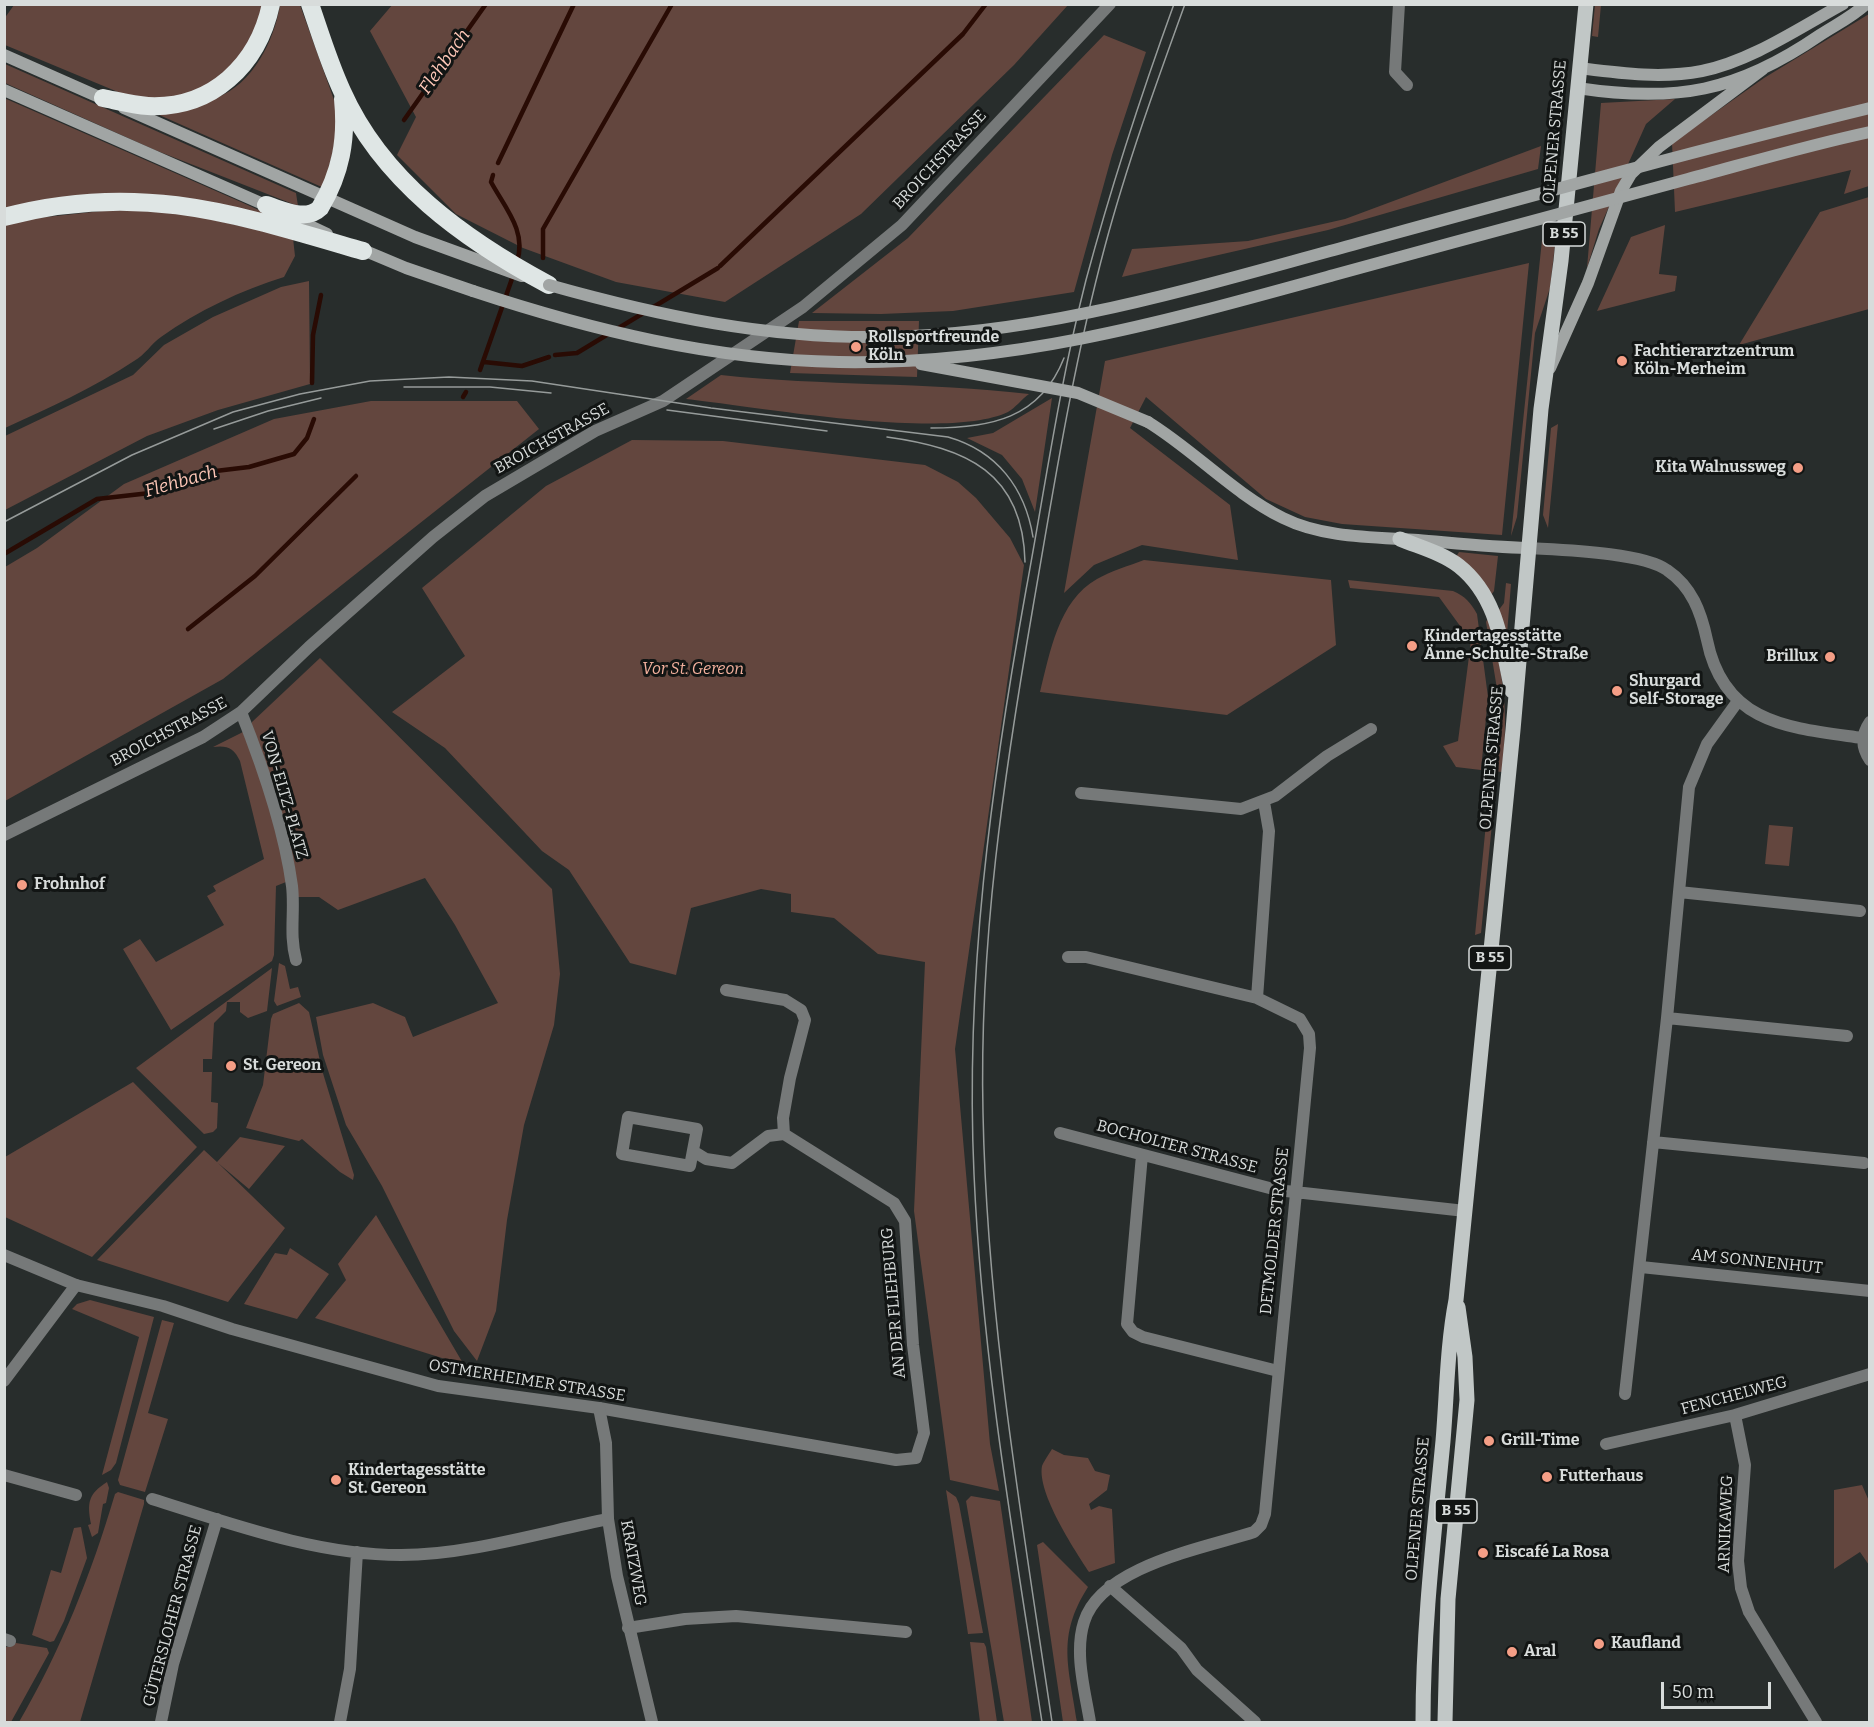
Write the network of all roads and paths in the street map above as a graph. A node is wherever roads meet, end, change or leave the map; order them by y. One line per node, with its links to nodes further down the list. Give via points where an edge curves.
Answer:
1 (271, 4): 15 (highway, via 267,26 245,64 211,92 169,106)
2 (310, 4): 14 (highway)
3 (1110, 4): 30 (street, BROICHSTRASSE, via 902,225 867,256 802,307 682,389 650,408 595,431 485,496 309,646)
4 (1399, 4): 11 (street, via 1395,72)
5 (1586, 4): 9 (main road, OLPENER STRASSE / B 55)
6 (1843, 4): 9 (main road, via 1752,52 1703,71 1648,75)
7 (1866, 4): 10 (main road)
8 (4, 55): 15 (main road)
9 (1578, 68): 12 (main road, OLPENER STRASSE / B 55)
10 (1763, 69): 12 (main road, via 1718,85 1665,95 1631,96); 25 (main road, via 1659,147 1631,174)
11 (1407, 86)
12 (1577, 88): 25 (main road, OLPENER STRASSE / B 55, via 1561,261)
13 (4, 90): 19 (main road)
14 (342, 92): 18 (highway, via 346,138); 22 (highway, via 368,135 411,189)
15 (103, 98): 18 (main road)
16 (1869, 108): 23 (main road, bridge, via 1141,302 1013,327 882,338 809,334 671,317)
17 (1869, 132): 24 (main road, bridge, via 1133,328 1044,347)
18 (326, 199): 19 (highway, via 309,214); 22 (main road)
19 (266, 205): 21 (main road)
20 (4, 217): 21 (highway, via 90,202 162,202 233,213)
21 (363, 251): 24 (main road, bridge, via 473,291 600,330 680,346 803,360)
22 (484, 256): 23 (highway)
23 (549, 285)
24 (905, 361): 26 (main road, bridge, via 1054,387 1103,402 1148,422 1250,498 1284,518 1327,532)
25 (1544, 380): 27 (main road, OLPENER STRASSE / B 55)
26 (1400, 539): 27 (main road); 29 (main road, B 55, via 1444,556 1481,590 1494,614)
27 (1528, 548): 28 (street, via 1638,559 1666,569 1694,598 1715,667); 29 (main road, OLPENER STRASSE / B 55)
28 (1738, 701): 33 (street, via 1778,725); 38 (street, via 1707,744 1689,787)
29 (1515, 705): 53 (main road, OLPENER STRASSE / B 55)
30 (241, 712): 37 (street, BROICHSTRASSE, via 202,737); 41 (street, VON-ELTZ-PLATZ, via 266,781 287,858)
31 (1869, 722): 33 (street)
32 (1371, 729): 36 (street)
33 (1862, 738): 34 (street)
34 (1869, 760)
35 (1081, 793): 36 (street, via 1241,809)
36 (1264, 802): 43 (street, via 1269,831)
37 (4, 835)
38 (1679, 892): 39 (street); 44 (street)
39 (1860, 911)
40 (1068, 957): 43 (street, DETMOLDER STRASSE, via 1086,957)
41 (296, 960)
42 (726, 990): 47 (street, via 785,1000 801,1010 805,1020 790,1078)
43 (1257, 998): 52 (street, DETMOLDER STRASSE, via 1300,1019 1308,1034)
44 (1667, 1018): 45 (street); 48 (street)
45 (1847, 1036)
46 (1060, 1133): 50 (street, BOCHOLTER STRASSE)
47 (784, 1134): 49 (street, via 768,1136 732,1163 706,1159); 68 (street, AN DER FLIEHBURG, via 894,1203 904,1221 924,1433)
48 (1653, 1142): 51 (street); 55 (street)
49 (693, 1151): 49 (street, via 690,1166 622,1154 628,1117 697,1129)
50 (1142, 1155): 52 (street, BOCHOLTER STRASSE, via 1277,1190); 59 (street, via 1127,1324 1143,1337)
51 (1864, 1163)
52 (1297, 1190): 53 (street, BOCHOLTER STRASSE); 59 (street, DETMOLDER STRASSE)
53 (1465, 1211): 58 (main road, OLPENER STRASSE / B 55)
54 (4, 1255): 56 (street, OSTMERHEIMER STRASSE)
55 (1641, 1267): 57 (street, AM SONNENHUT); 62 (street)
56 (76, 1285): 61 (street); 65 (street, OSTMERHEIMER STRASSE, via 163,1306 231,1329 438,1386)
57 (1869, 1291)
58 (1456, 1300): 63 (main road, OLPENER STRASSE / B 55, via 1448,1355); 64 (main road, OLPENER STRASSE / B 55)
59 (1278, 1371): 75 (street, DETMOLDER STRASSE, via 1261,1525 1254,1532 1140,1568)
60 (1869, 1374): 66 (street, FENCHELWEG)
61 (4, 1381)
62 (1625, 1394)
63 (1447, 1400): 64 (main road, via 1450,1389 1458,1386 1464,1389); 83 (main road, OLPENER STRASSE / B 55, via 1429,1590)
64 (1467, 1400): 84 (main road, OLPENER STRASSE / B 55, via 1448,1599)
65 (599, 1408): 68 (street, OSTMERHEIMER STRASSE, via 896,1460); 73 (street, KRATZWEG, via 606,1443)
66 (1735, 1415): 67 (street, FENCHELWEG); 85 (street, ARNIKAWEG, via 1745,1466 1738,1561 1741,1588 1749,1612)
67 (1606, 1444)
68 (916, 1458)
69 (4, 1474): 70 (street)
70 (76, 1495)
71 (152, 1499): 72 (street, GÜTERSLOHER STRASSE)
72 (217, 1519): 74 (street, GÜTERSLOHER STRASSE); 78 (street, GÜTERSLOHER STRASSE)
73 (608, 1519): 74 (street, GÜTERSLOHER STRASSE, via 446,1551 400,1555); 76 (street, KRATZWEG)
74 (357, 1552): 79 (street, via 350,1669)
75 (1110, 1586): 81 (street, via 1090,1610 1081,1642); 82 (street, via 1181,1648 1197,1670)
76 (628, 1628): 77 (street, via 685,1618 736,1616); 80 (street, KRATZWEG)
77 (906, 1632)
78 (160, 1722)
79 (340, 1722)
80 (652, 1722)
81 (1090, 1722)
82 (1255, 1722)
83 (1423, 1722)
84 (1445, 1722)
85 (1815, 1722)

